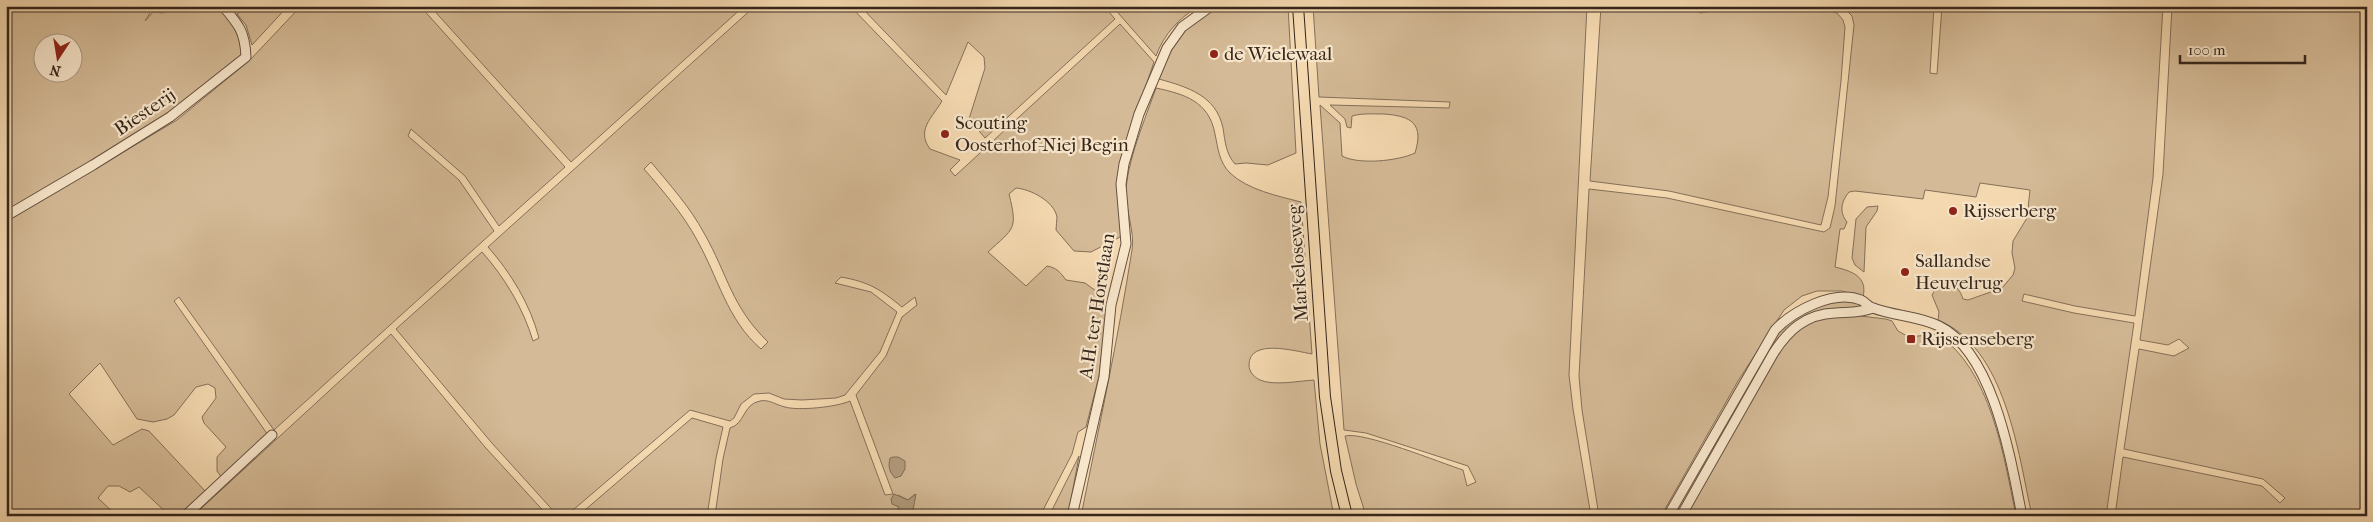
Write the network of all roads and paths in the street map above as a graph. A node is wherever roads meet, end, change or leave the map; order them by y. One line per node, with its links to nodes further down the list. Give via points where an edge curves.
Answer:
1 (223, 6): 4 (street, Biesterij, via 245,37 246,57 170,117)
2 (1211, 6): 10 (street, A.H. ter Horstlaan, via 1182,27 1167,48 1139,114 1124,164 1120,184 1126,244 1111,304 1104,377)
3 (1298, 6): 11 (main road, Markeloseweg, via 1325,397 1336,471)
4 (6, 216)
5 (1873, 308): 6 (street, via 1860,300 1837,299 1809,305 1789,316 1775,330); 7 (street, via 1859,313 1816,315 1799,323 1778,346); 14 (street, via 1939,326 1959,340 1974,359 2001,423)
6 (1722, 419): 7 (street); 12 (street)
7 (1733, 424): 13 (street)
8 (272, 435): 9 (street)
9 (184, 516)
10 (1072, 516)
11 (1347, 516)
12 (1668, 516)
13 (1681, 516)
14 (2022, 516)

